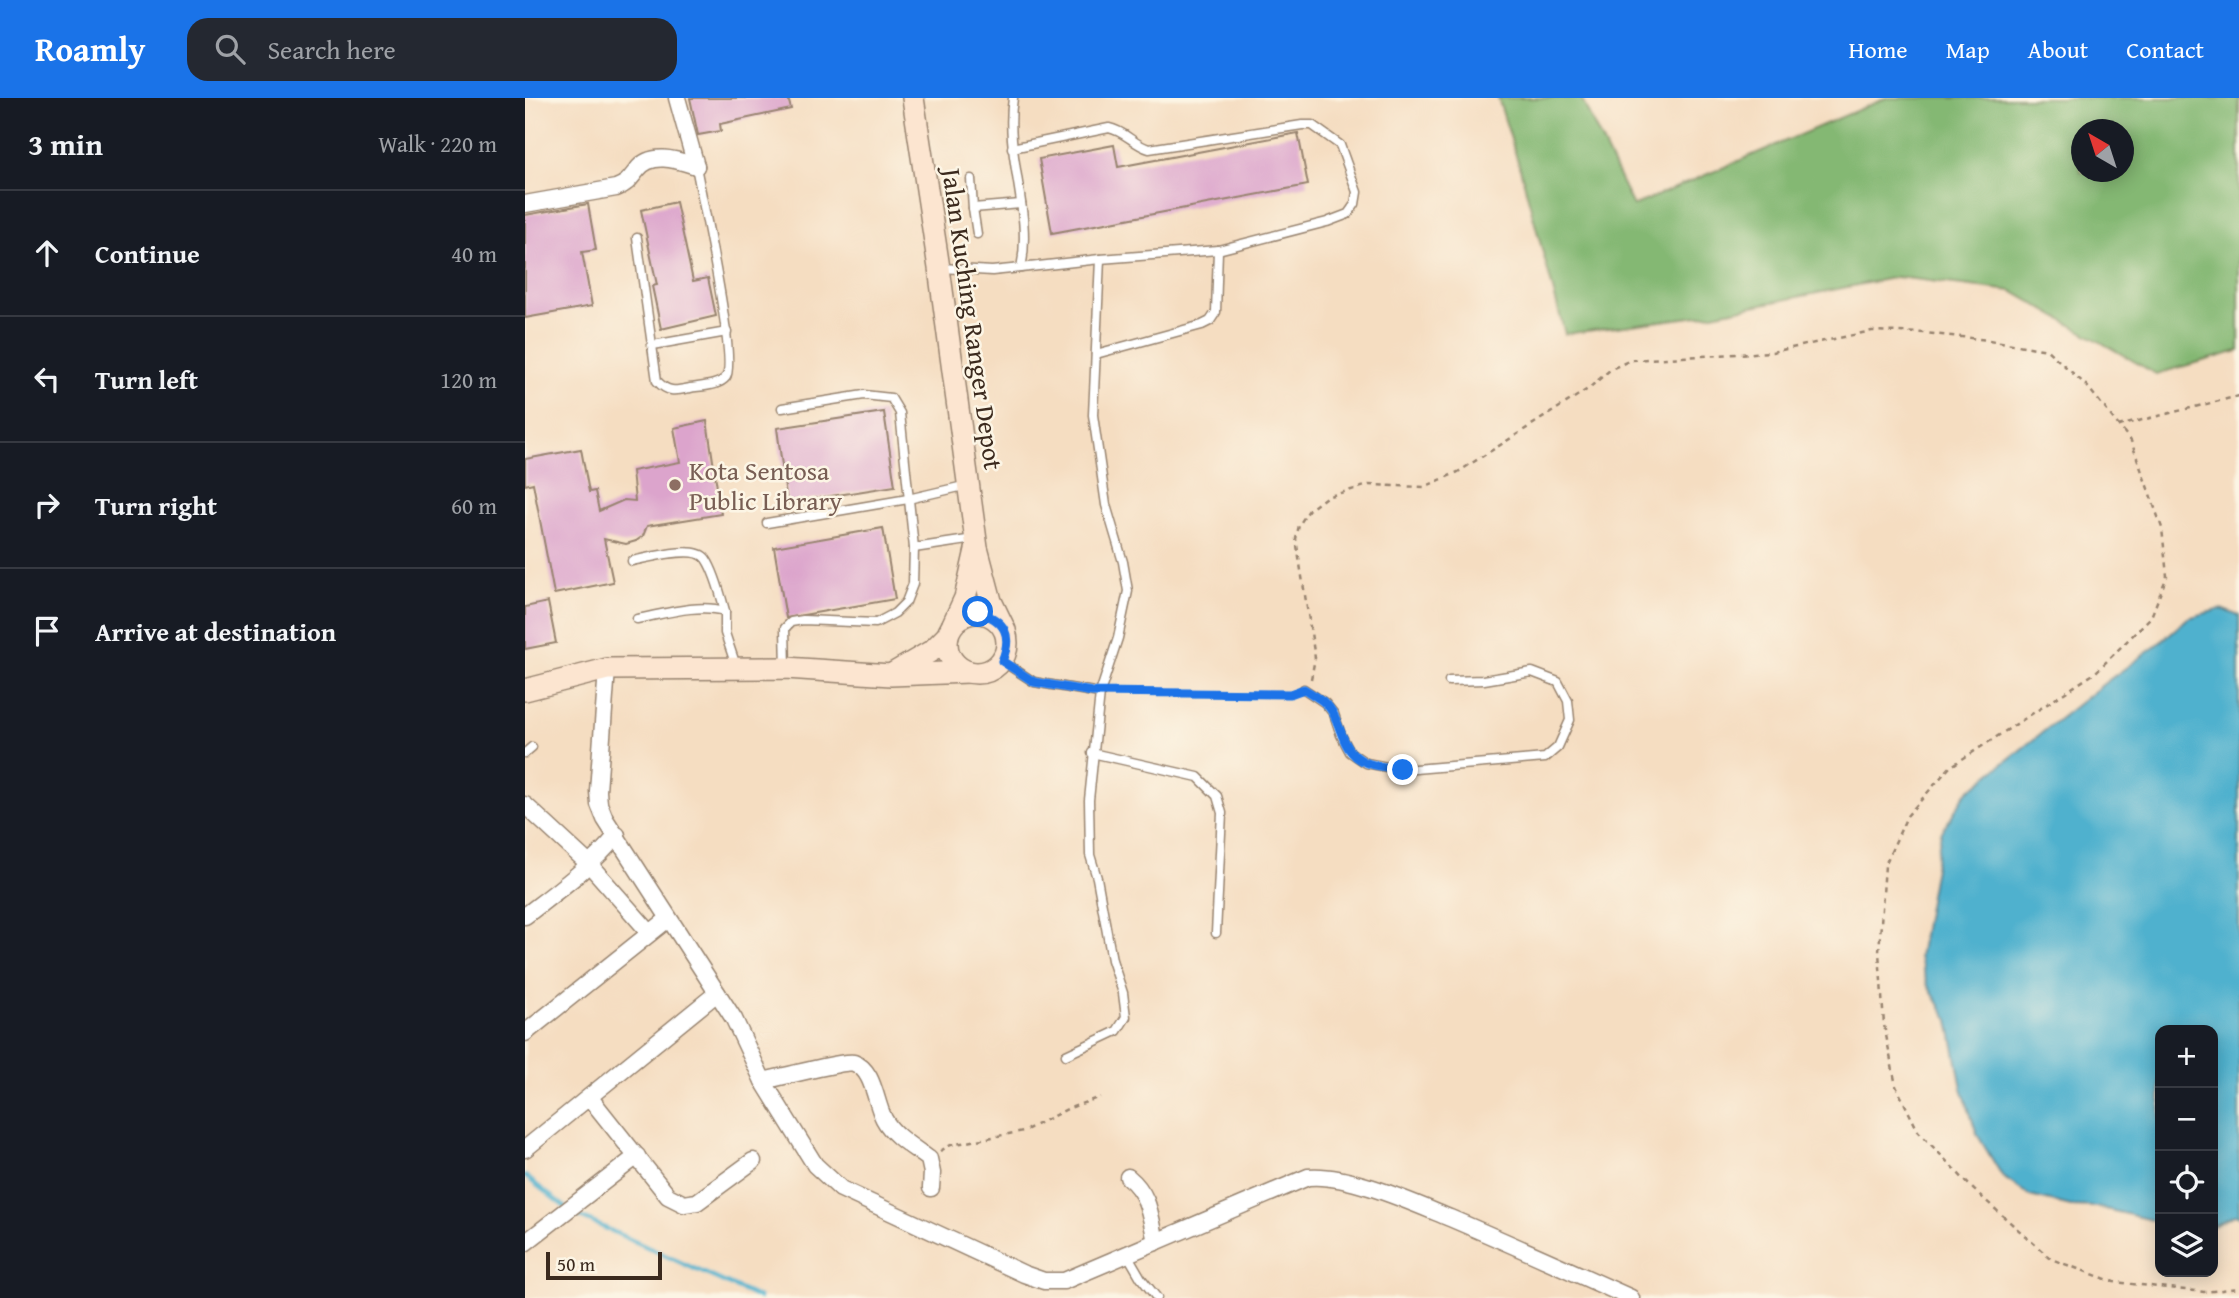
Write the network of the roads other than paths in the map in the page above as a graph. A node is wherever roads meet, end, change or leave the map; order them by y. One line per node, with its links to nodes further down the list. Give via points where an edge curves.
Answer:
1 (677, 98): 5 (street)
2 (912, 98): 14 (street, Jalan Kuching Ranger Depot)
3 (1013, 98): 4 (lane)
4 (1012, 148): 8 (lane); 12 (lane, via 1109,128 1149,149 1302,125 1312,125 1340,145 1357,192 1356,204 1348,214)
5 (696, 166): 7 (street, via 658,158 647,161 616,188); 16 (lane)
6 (971, 179): 9 (lane)
7 (525, 204)
8 (1021, 204): 9 (lane); 15 (lane)
9 (973, 208): 10 (lane)
10 (977, 234)
11 (637, 238): 17 (lane)
12 (1218, 250): 13 (lane); 18 (lane, via 1216,312 1209,321)
13 (1100, 259): 15 (lane); 18 (lane)
14 (939, 268): 15 (lane); 20 (street, Jalan Kuching Ranger Depot)
15 (1021, 268)
16 (727, 332): 17 (lane); 17 (lane, via 730,369 726,377 720,383 671,392 657,381)
17 (653, 345)
18 (1096, 354): 39 (lane, via 1093,415 1106,505 1128,591)
19 (782, 408): 21 (lane, via 865,394 891,398 900,414)
20 (968, 485): 21 (lane); 23 (street, Jalan Kuching Ranger Depot)
21 (908, 499): 22 (lane); 24 (lane)
22 (767, 523)
23 (976, 543): 24 (lane); 28 (street, via 965,598); 29 (street, Jalan Kuching Ranger Depot, via 991,601)
24 (914, 548): 32 (lane, via 913,584 906,602 895,613 876,623 791,622 785,628)
25 (632, 561): 26 (lane, via 698,553 706,558)
26 (725, 611): 27 (lane, via 703,608); 31 (lane, via 725,633)
27 (637, 619)
28 (951, 629): 29 (street, via 966,615 978,612 991,616); 34 (street, via 948,653); 35 (street, via 933,650)
29 (1005, 630): 30 (street, via 1007,649)
30 (1002, 661): 34 (street, via 989,670); 39 (lane, via 1034,682)
31 (737, 668): 32 (street); 33 (street)
32 (786, 668): 35 (street)
33 (607, 669): 38 (street); 42 (street, via 599,804)
34 (969, 673): 35 (street)
35 (891, 675)
36 (1449, 681): 37 (lane, via 1532,671 1558,682 1568,701 1570,720 1558,747 1545,758 1468,765 1403,770 1366,762 1350,752 1325,702)
37 (1304, 689)
38 (525, 690)
39 (1100, 692): 40 (lane)
40 (1092, 752): 47 (lane, via 1198,777 1217,796 1222,813); 50 (lane, via 1090,855 1126,1017 1117,1031)
41 (526, 808): 43 (street)
42 (617, 835): 43 (street); 45 (street)
43 (589, 864): 44 (street); 46 (street)
44 (525, 916)
45 (668, 919): 46 (street); 48 (street)
46 (650, 933): 49 (street)
47 (1216, 933)
48 (717, 993): 51 (street); 52 (street)
49 (525, 1033)
50 (1066, 1055)
51 (763, 1081): 57 (street, via 839,1062 854,1063 866,1073 894,1132 929,1158); 60 (street, via 815,1164 841,1189 1044,1281 1064,1281)
52 (590, 1098): 53 (street); 54 (street)
53 (525, 1149)
54 (637, 1156): 55 (street, via 668,1196 684,1205 697,1202); 59 (street)
55 (753, 1161)
56 (1128, 1177): 58 (street, via 1145,1195)
57 (931, 1188)
58 (1156, 1242): 60 (street); 62 (street, via 1319,1176 1376,1189 1425,1208)
59 (525, 1243)
60 (1126, 1254): 61 (lane)
61 (1157, 1298)
62 (1631, 1298)

